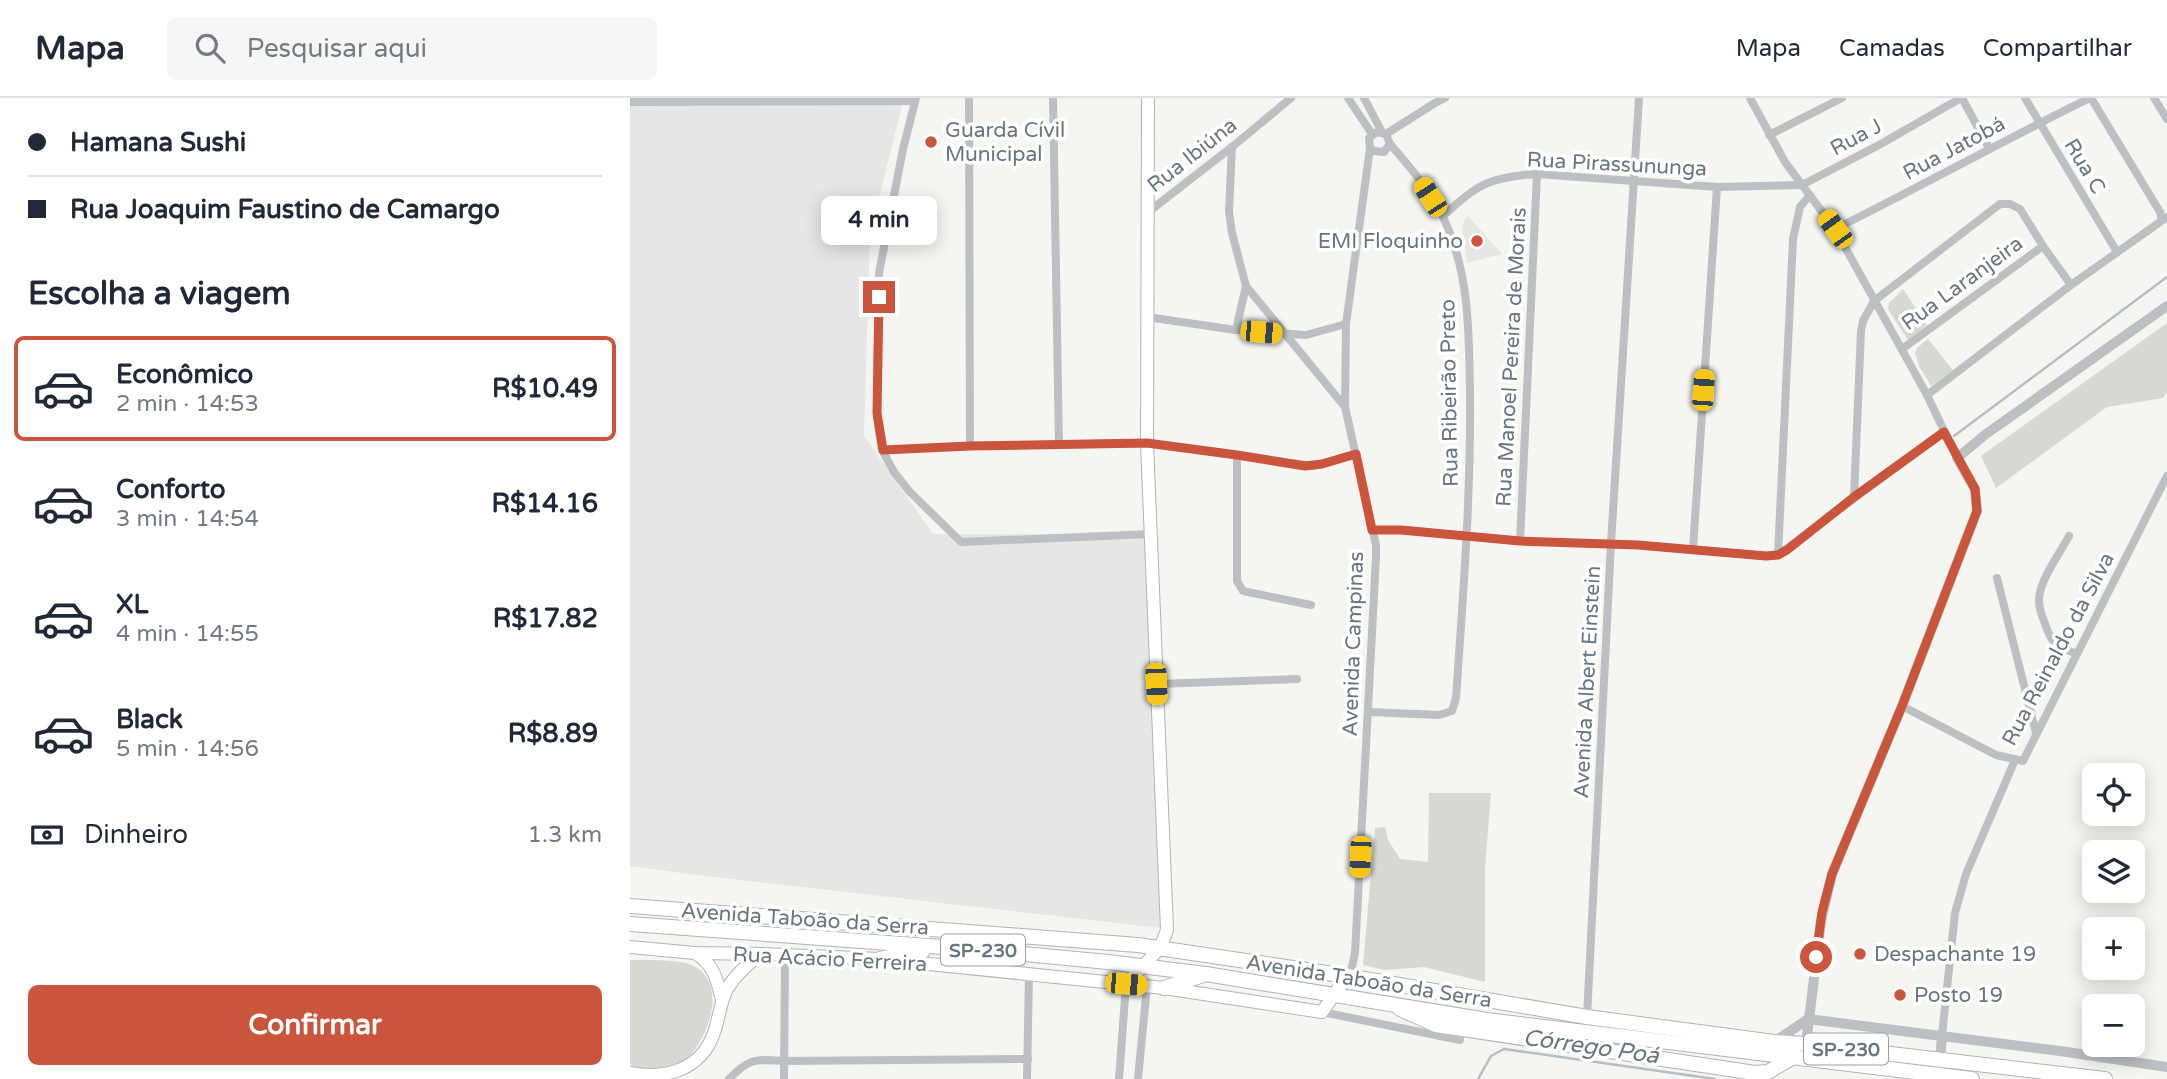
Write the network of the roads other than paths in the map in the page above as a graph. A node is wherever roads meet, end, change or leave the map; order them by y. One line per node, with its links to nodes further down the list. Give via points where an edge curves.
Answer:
1 (969, 98): 51 (street)
2 (1053, 98): 50 (street)
3 (1148, 98): 31 (main road)
4 (1292, 98): 23 (street, Rua Ibiúna)
5 (1348, 98): 20 (street)
6 (1364, 98): 19 (street)
7 (1445, 98): 19 (street)
8 (1639, 98): 27 (street, Avenida Albert Einstein)
9 (1750, 98): 21 (street)
10 (1842, 98): 21 (street)
11 (1962, 98): 25 (street); 28 (street, Rua J)
12 (2025, 98): 18 (street, Rua C)
13 (2091, 98): 18 (street, Rua Jatobá); 33 (street)
14 (2154, 98): 17 (street)
15 (916, 100): 16 (street); 52 (street, via 879,273 877,413)
16 (630, 102)
17 (2167, 120)
18 (2039, 123): 25 (street, Rua Jatobá); 36 (street, Rua C)
19 (1384, 133): 20 (street); 22 (street)
20 (1372, 134): 24 (street, Avenida Campinas)
21 (1769, 135): 28 (street)
22 (1390, 144): 24 (street, via 1379,153); 32 (street, Rua Ribeirão Preto)
23 (1232, 148): 31 (street, Rua Ibiúna); 38 (street, via 1229,211)
24 (1370, 148): 42 (street, Avenida Campinas)
25 (1989, 148): 34 (street, Rua Jatobá)
26 (1537, 174): 27 (street, Rua Pirassununga); 32 (street, Rua Pirassununga, via 1488,181); 62 (street, Rua Manoel Pereira de Morais)
27 (1633, 181): 29 (street, Rua Pirassununga); 63 (street, Avenida Albert Einstein)
28 (1802, 185): 29 (street, Rua Pirassununga); 30 (street)
29 (1717, 187): 64 (street)
30 (1810, 195): 34 (street); 65 (street, via 1800,207 1793,239)
31 (1147, 213): 41 (main road)
32 (1443, 216): 60 (street, Rua Ribeirão Preto, via 1461,270 1469,317)
33 (2164, 218): 36 (street)
34 (1835, 229): 39 (street)
35 (2043, 246): 37 (street); 39 (street, via 2020,209 2000,204); 45 (street, Rua Laranjeira)
36 (2117, 253): 37 (street)
37 (2071, 285): 46 (street)
38 (1247, 286): 43 (street); 44 (street)
39 (1874, 301): 45 (street); 57 (street, via 1861,331)
40 (2167, 306): 55 (street)
41 (1147, 317): 43 (street); 49 (main road)
42 (1346, 324): 44 (street, via 1318,333); 47 (street, Avenida Campinas)
43 (1236, 330): 44 (street)
44 (1286, 334): 47 (street)
45 (1902, 349): 46 (street)
46 (1927, 395): 48 (street)
47 (1345, 407): 53 (street, Avenida Campinas)
48 (1944, 432): 55 (street); 57 (street)
49 (1147, 443): 50 (street); 54 (street); 59 (main road)
50 (1059, 445): 51 (street)
51 (970, 446): 52 (street)
52 (883, 450): 59 (street, via 909,491 961,542)
53 (1356, 454): 54 (street, via 1313,466); 58 (street, Avenida Campinas)
54 (1237, 455): 67 (street, via 1237,581 1243,591)
55 (1957, 458): 71 (street, via 1975,489 1977,511)
56 (2166, 480): 68 (street, Rua Reinaldo da Silva)
57 (1854, 497): 65 (street)
58 (1372, 530): 60 (street); 72 (street, Avenida Campinas, via 1376,573)
59 (1150, 534): 70 (main road)
60 (1467, 536): 62 (street); 72 (street, Rua Ribeirão Preto, via 1452,711 1439,715)
61 (2069, 536): 68 (street, via 2042,584 2039,599 2052,642)
62 (1520, 541): 63 (street)
63 (1611, 543): 64 (street); 98 (street, Avenida Albert Einstein)
64 (1693, 549): 65 (street)
65 (1778, 555)
66 (1997, 578): 73 (street)
67 (1311, 606)
68 (2077, 653): 73 (street, Rua Reinaldo da Silva)
69 (1297, 679): 70 (street)
70 (1156, 684): 77 (main road)
71 (1902, 706): 74 (street, Rua Reinaldo da Silva, via 1996,755); 99 (street, via 1832,874)
72 (1369, 712): 91 (street, Avenida Campinas, via 1355,953)
73 (2036, 733): 74 (street, Rua Reinaldo da Silva, via 2023,761)
74 (2015, 760): 100 (street, via 1966,874 1955,913)
75 (630, 906): 79 (highway, Avenida Taboão da Serra / SP-230)
76 (630, 924): 80 (highway, Avenida Taboão da Serra / SP-230)
77 (1166, 934): 79 (main road); 81 (main road)
78 (630, 947): 82 (main road, Rua Acácio Ferreira)
79 (1160, 948): 81 (highway, Avenida Taboão da Serra / SP-230); 87 (main road)
80 (970, 949): 86 (highway); 87 (highway, Avenida Taboão da Serra / SP-230)
81 (1179, 950): 91 (highway, Avenida Taboão da Serra / SP-230)
82 (695, 953): 83 (main road, Rua Acácio Ferreira); 90 (main road)
83 (727, 954): 84 (main road, Rua Acácio Ferreira); 90 (main road)
84 (761, 954): 85 (main road, Rua Acácio Ferreira); 96 (main road, via 739,973)
85 (785, 955): 86 (main road, Rua Acácio Ferreira); 107 (street)
86 (880, 959): 88 (main road, Rua Acácio Ferreira)
87 (1144, 966): 89 (highway, Avenida Taboão da Serra / SP-230); 92 (main road)
88 (1029, 974): 92 (main road, Rua Acácio Ferreira); 105 (street)
89 (1206, 974): 94 (highway); 95 (highway, Avenida Taboão da Serra / SP-230)
90 (716, 976): 96 (main road)
91 (1348, 976): 95 (main road); 98 (highway, Avenida Taboão da Serra / SP-230)
92 (1126, 984): 93 (main road, Rua Acácio Ferreira); 114 (street)
93 (1147, 986): 94 (main road, Rua Acácio Ferreira); 115 (street)
94 (1164, 988): 97 (main road, Rua Acácio Ferreira)
95 (1335, 994): 97 (main road); 104 (highway, Avenida Taboão da Serra / SP-230, via 1487,1020)
96 (722, 1000): 109 (main road, via 711,1042 690,1066 659,1079)
97 (1322, 1012): 101 (street, Rua Acácio Ferreira)
98 (1587, 1017): 102 (highway, Avenida Taboão da Serra / SP-230)
99 (1808, 1019): 100 (street); 102 (street); 103 (street)
100 (1942, 1035): 106 (street); 108 (street)
101 (1460, 1040)
102 (1773, 1042): 103 (highway, Avenida Taboão da Serra / SP-230)
103 (1806, 1044): 104 (highway); 106 (highway, Avenida Taboão da Serra / SP-230)
104 (1793, 1058): 110 (highway, Avenida Taboão da Serra / SP-230)
105 (1028, 1059): 107 (street); 113 (street)
106 (1940, 1059): 110 (street); 117 (highway, Avenida Taboão da Serra / SP-230)
107 (783, 1061): 111 (street, via 757,1059); 112 (street)
108 (2167, 1067)
109 (630, 1073)
110 (1939, 1075): 116 (highway, Avenida Taboão da Serra / SP-230)
111 (729, 1079)
112 (784, 1079)
113 (1027, 1079)
114 (1119, 1079)
115 (1138, 1079)
116 (1972, 1079)
117 (2105, 1079)

